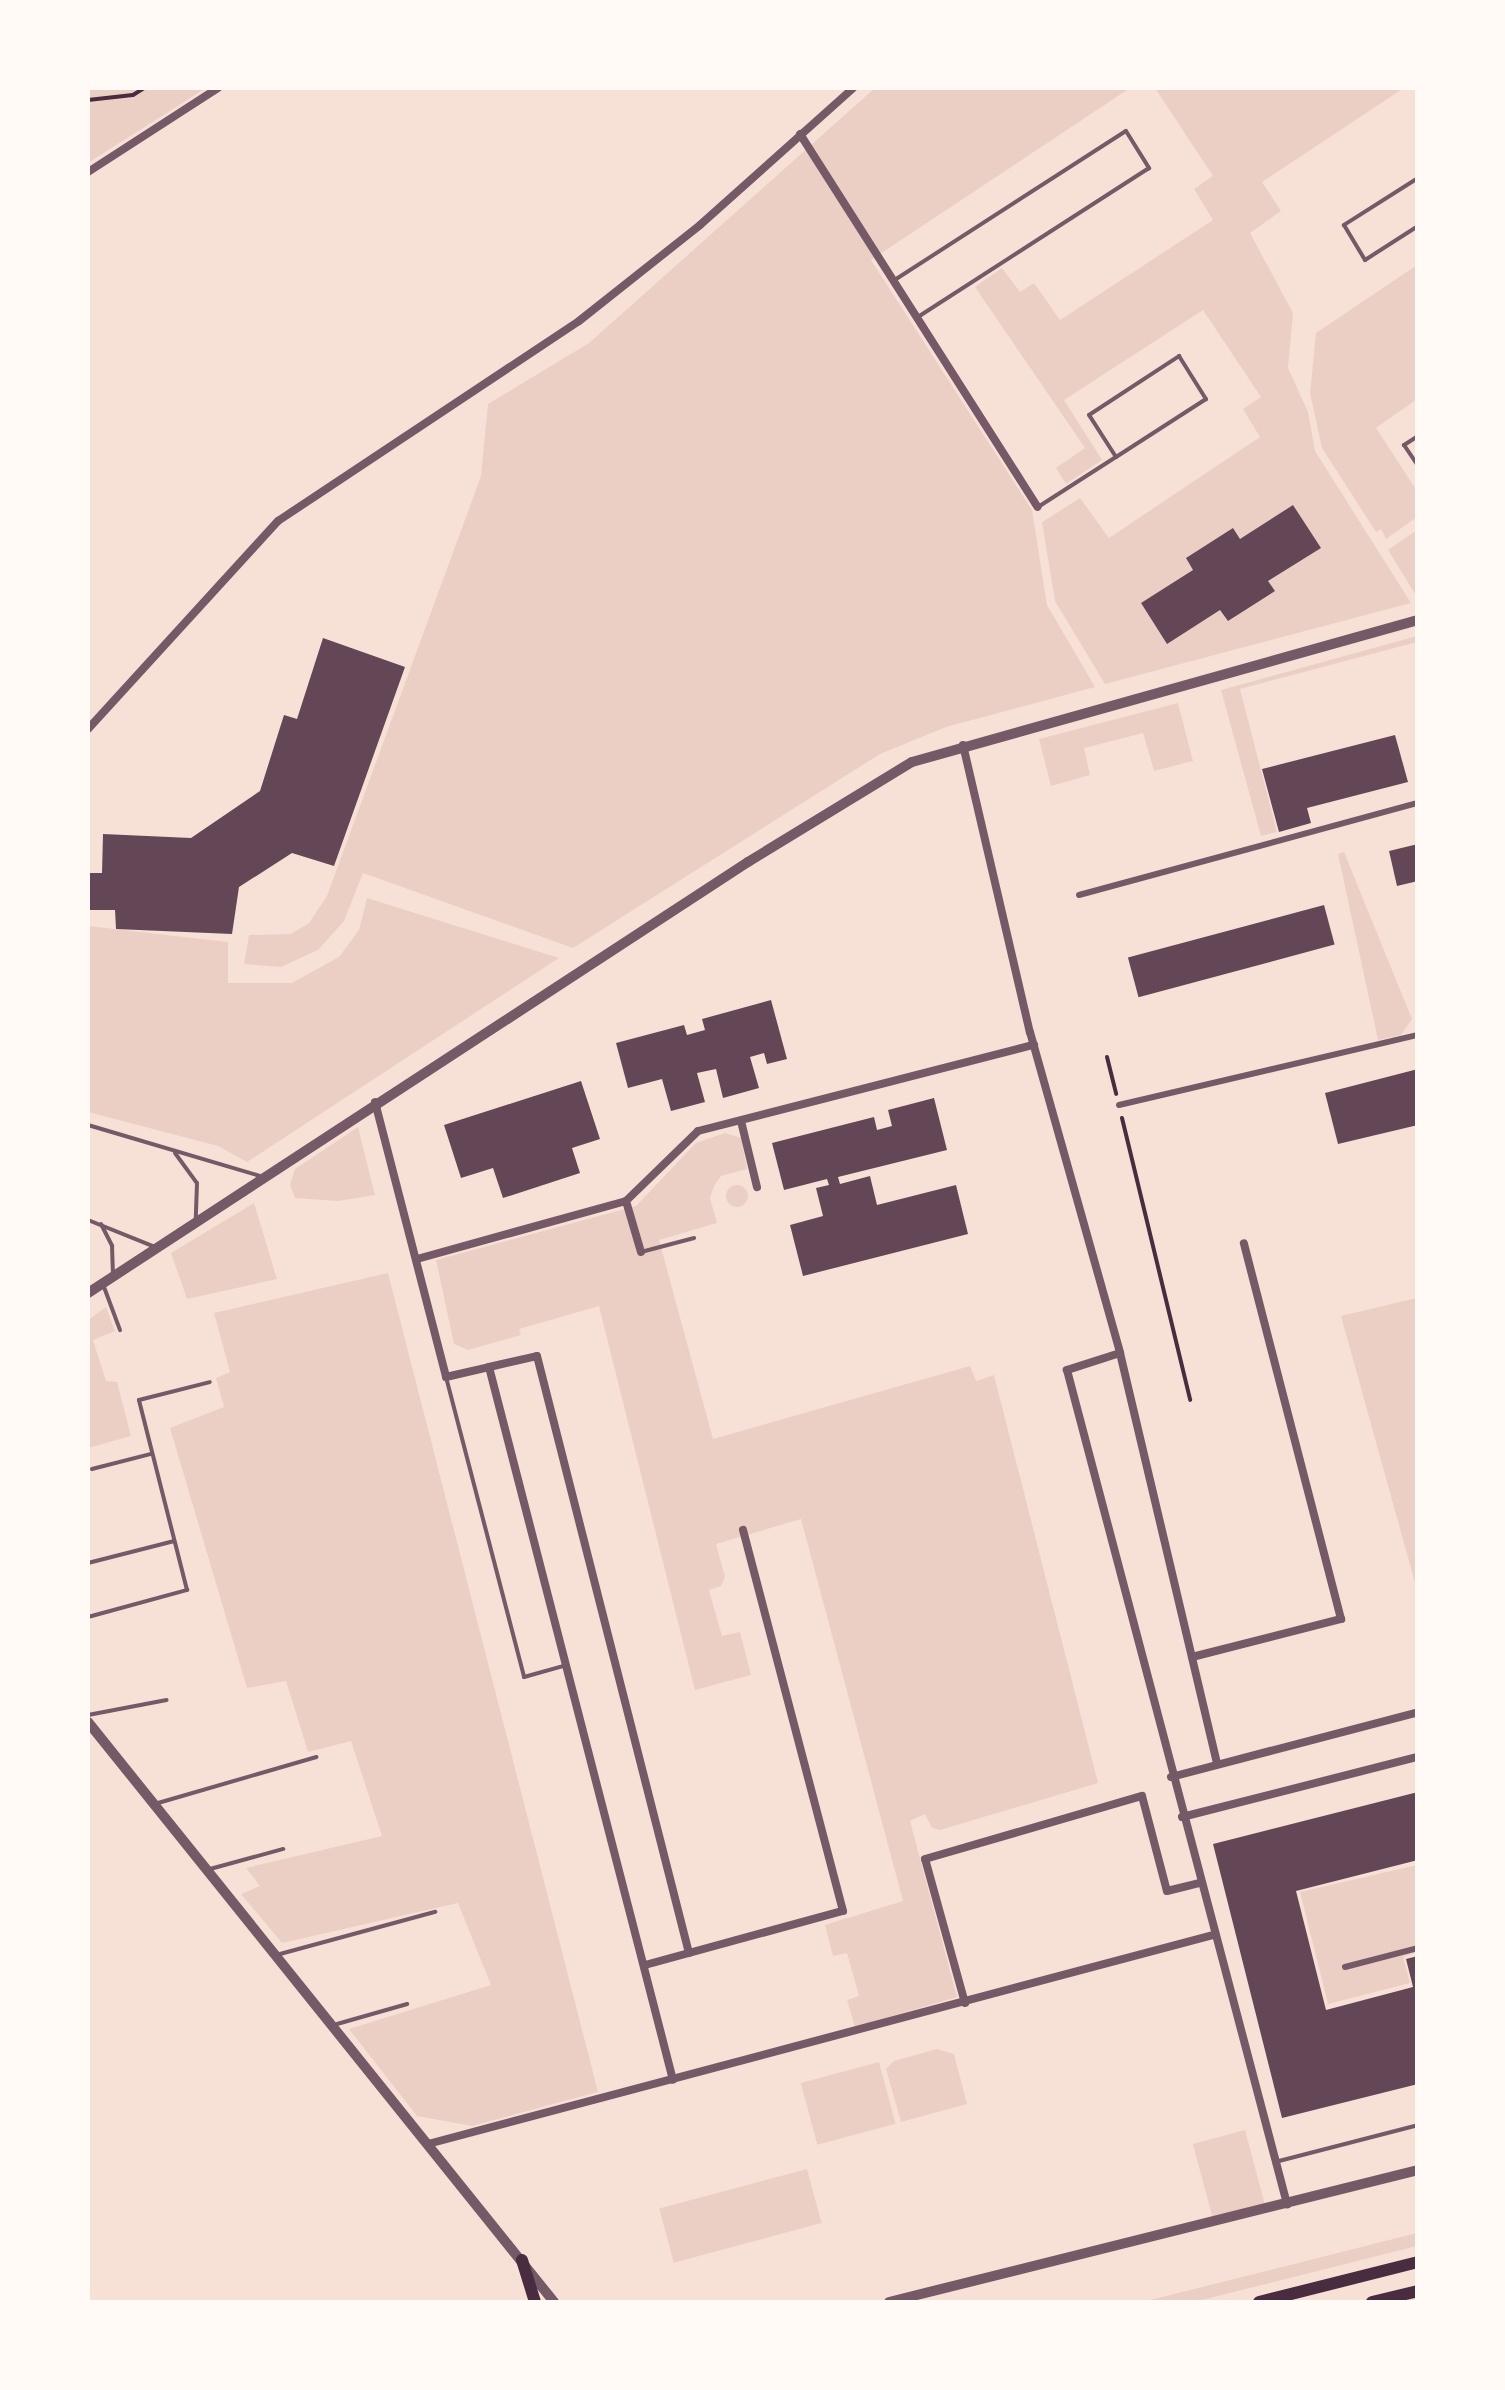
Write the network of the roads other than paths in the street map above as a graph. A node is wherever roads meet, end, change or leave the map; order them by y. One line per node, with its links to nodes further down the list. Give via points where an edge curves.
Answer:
1 (218, 88): 4 (street)
2 (853, 88): 3 (street)
3 (800, 134): 7 (street); 14 (street, via 579,321 278,521)
4 (88, 172)
5 (1418, 178): 6 (lane, via 1344,225 1365,260)
6 (1418, 226)
7 (893, 281): 8 (street); 8 (lane, via 1126,131 1149,168)
8 (917, 318): 12 (street)
9 (1418, 436): 11 (lane, via 1404,445)
10 (1116, 457): 10 (lane, via 1088,415 1178,356 1206,398); 12 (lane)
11 (1418, 466)
12 (1038, 507)
13 (1418, 620): 15 (street)
14 (88, 729)
15 (963, 746): 19 (street); 20 (street, via 889,774)
16 (1418, 803): 17 (street)
17 (1079, 895)
18 (1418, 1036): 21 (street)
19 (1034, 1045): 22 (street); 39 (street)
20 (376, 1102): 25 (street); 35 (street)
21 (1119, 1105)
22 (741, 1121): 26 (street); 27 (street, via 698,1131)
23 (88, 1125): 24 (lane)
24 (172, 1150): 25 (lane); 30 (lane, via 197,1183)
25 (263, 1176): 30 (street)
26 (757, 1187)
27 (626, 1201): 34 (street); 35 (street)
28 (88, 1220): 29 (lane)
29 (101, 1224): 33 (lane); 36 (lane, via 115,1257)
30 (195, 1224): 33 (street)
31 (694, 1238): 34 (lane)
32 (1244, 1242): 49 (street, via 1340,1618)
33 (159, 1249): 36 (street)
34 (641, 1252)
35 (417, 1258): 41 (street)
36 (108, 1280): 37 (street); 38 (lane)
37 (88, 1293)
38 (120, 1330)
39 (1120, 1353): 49 (street); 57 (street, via 1067,1370)
40 (489, 1367): 41 (street); 50 (street); 66 (street, via 537,1356)
41 (446, 1377): 50 (lane, via 524,1677)
42 (210, 1382): 43 (lane, via 139,1400)
43 (152, 1454): 44 (lane); 46 (lane)
44 (92, 1469)
45 (743, 1530): 66 (street, via 843,1911)
46 (174, 1541): 47 (lane); 48 (lane, via 187,1590)
47 (88, 1563)
48 (88, 1617)
49 (1192, 1657): 56 (street)
50 (568, 1665): 68 (street)
51 (167, 1700): 53 (lane)
52 (1418, 1712): 56 (street)
53 (88, 1719): 58 (street)
54 (316, 1757): 58 (lane)
55 (1418, 1757): 59 (street)
56 (1217, 1764): 57 (street)
57 (1171, 1777): 59 (street)
58 (154, 1805): 61 (street)
59 (1182, 1817): 62 (street)
60 (283, 1849): 61 (lane)
61 (207, 1870): 67 (street)
62 (1199, 1883): 64 (street); 71 (street, via 1167,1891 1142,1796 925,1859)
63 (435, 1912): 67 (lane)
64 (1213, 1935): 71 (street); 76 (street)
65 (1418, 1948): 69 (street)
66 (689, 1953): 68 (street)
67 (276, 1956): 72 (street)
68 (645, 1966): 73 (street)
69 (1345, 1967)
70 (407, 2004): 72 (lane)
71 (965, 2004): 73 (street)
72 (332, 2026): 75 (street)
73 (674, 2080): 75 (street)
74 (1418, 2125): 76 (lane)
75 (428, 2144): 79 (street)
76 (1274, 2162): 78 (street)
77 (1418, 2170): 78 (street)
78 (1286, 2204): 84 (street)
79 (522, 2260): 82 (main road); 83 (street)
80 (1418, 2262): 85 (main road)
81 (1418, 2291): 86 (main road)
82 (535, 2302)
83 (554, 2302)
84 (889, 2302)
85 (1260, 2302)
86 (1372, 2302)

